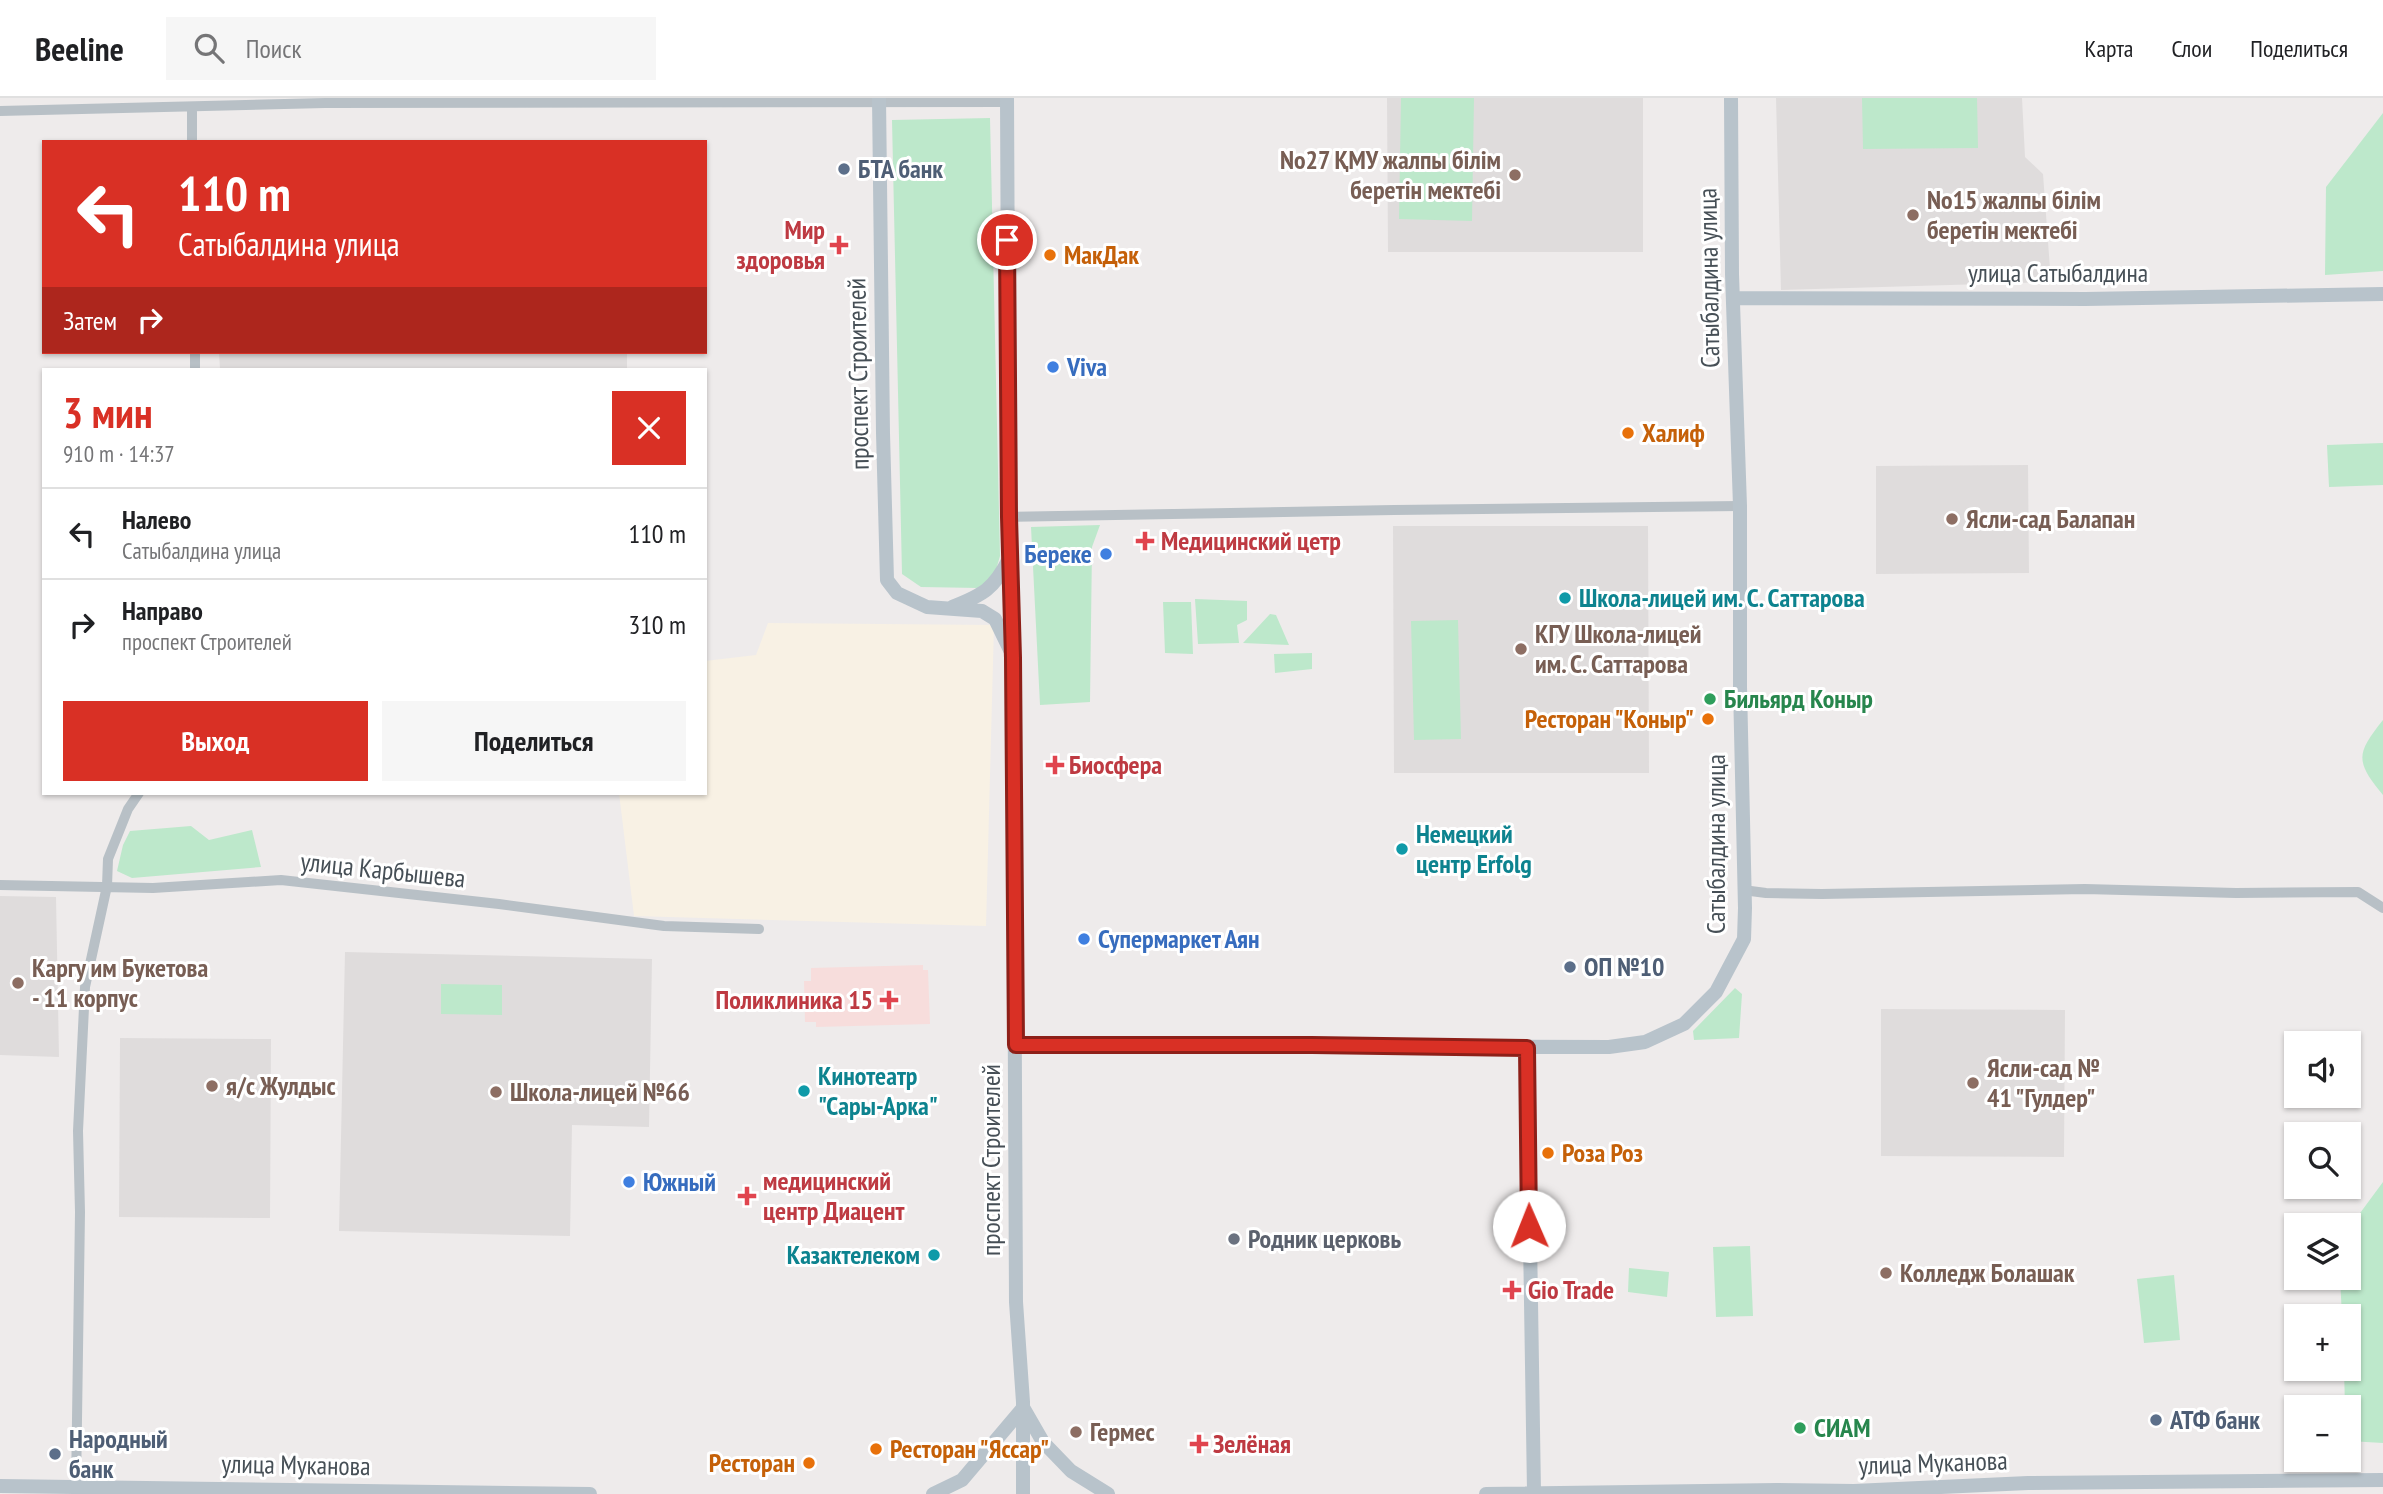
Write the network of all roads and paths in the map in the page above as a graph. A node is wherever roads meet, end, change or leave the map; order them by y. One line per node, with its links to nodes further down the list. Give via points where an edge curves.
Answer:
1 (1731, 98): 8 (main road, Сатыбалдина улица)
2 (878, 100): 3 (street); 4 (street); 12 (main road, проспект Строителей, via 887,580 897,593 927,607)
3 (1007, 100): 10 (main road, проспект Строителей)
4 (192, 107): 5 (street); 6 (street)
5 (0, 111)
6 (192, 140)
7 (2383, 294): 8 (main road, улица Сатыбалдина)
8 (1733, 298): 9 (main road, Сатыбалдина улица)
9 (1740, 506): 10 (street); 17 (main road, Сатыбалдина улица)
10 (1009, 517): 11 (main road, проспект Строителей)
11 (1010, 556): 12 (main road, via 988,592); 13 (main road, проспект Строителей)
12 (948, 608): 13 (main road, проспект Строителей, via 982,611 995,619)
13 (1013, 658): 20 (main road, проспект Строителей)
14 (138, 795): 16 (street, via 108,859)
15 (0, 885): 16 (street, улица Карбышева)
16 (107, 886): 19 (street, улица Карбышева, via 153,888 281,880 664,926); 25 (street, via 85,987 78,1131)
17 (1743, 890): 18 (street, via 1822,894 2085,889 2358,892); 21 (main road, Сатыбалдина улица, via 1744,939 1716,992 1684,1024 1644,1042)
18 (2383, 908)
19 (760, 929)
20 (1016, 1045): 21 (main road, Сатыбалдина улица); 22 (main road, проспект Строителей, via 1016,1302)
21 (1527, 1048): 26 (main road)
22 (1023, 1408): 28 (main road, via 962,1480); 29 (main road, проспект Строителей); 30 (main road, via 1043,1442 1071,1471)
23 (2383, 1480): 26 (main road, улица Муканова, via 2028,1483 1854,1491)
24 (0, 1486): 25 (main road, улица Муканова)
25 (76, 1489): 27 (main road, улица Муканова)
26 (1534, 1492): 31 (main road, улица Муканова)
27 (590, 1494)
28 (933, 1494)
29 (1023, 1494)
30 (1108, 1494)
31 (1486, 1494)

